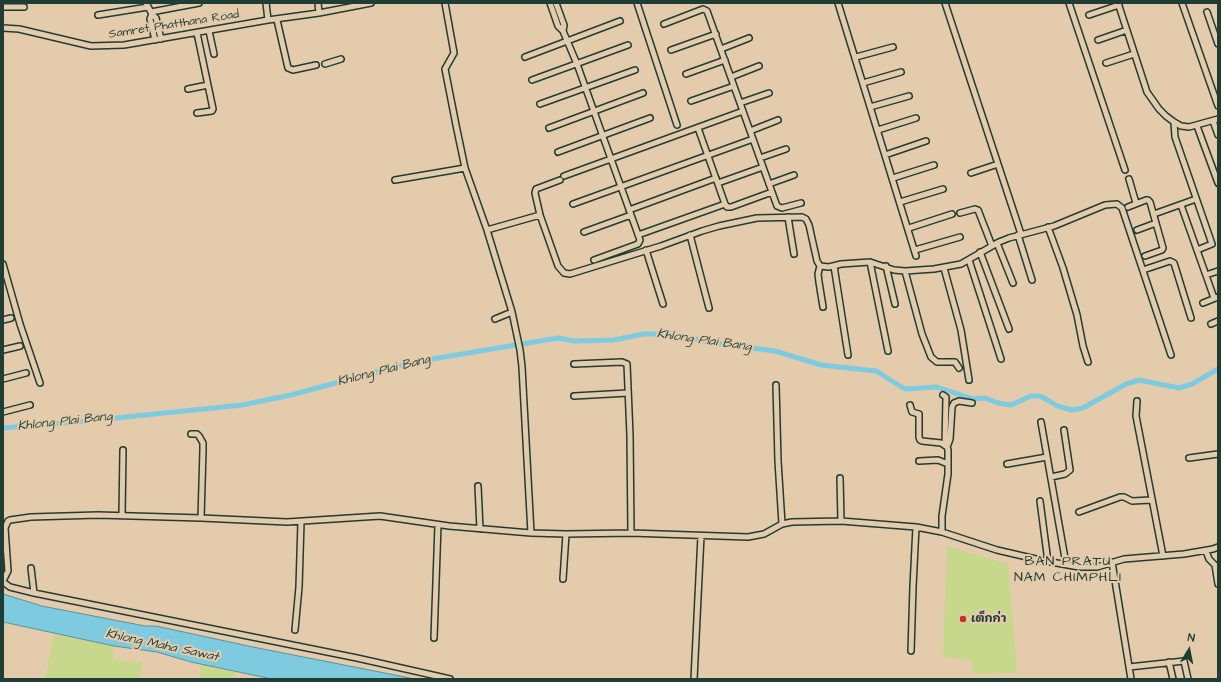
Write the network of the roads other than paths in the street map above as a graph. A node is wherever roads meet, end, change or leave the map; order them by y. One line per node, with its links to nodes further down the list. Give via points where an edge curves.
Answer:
1 (199, 3): 16 (street)
2 (266, 3): 21 (street)
3 (318, 3): 18 (street)
4 (371, 3): 18 (street, Samret Phatthana Road)
5 (445, 3): 98 (street, via 454,53 445,68)
6 (637, 3): 79 (street)
7 (838, 3): 44 (street)
8 (945, 3): 95 (street)
9 (1070, 3): 99 (street)
10 (1182, 3): 65 (street)
11 (557, 4): 13 (street); 28 (street, via 564,25)
12 (1118, 4): 20 (street); 26 (street)
13 (550, 5): 28 (street, via 558,26)
14 (3, 7): 15 (street)
15 (24, 8)
16 (149, 9): 19 (street); 31 (street, via 156,18); 33 (street)
17 (1207, 12): 36 (street)
18 (319, 13): 22 (street, Samret Phatthana Road)
19 (98, 15)
20 (1089, 15)
21 (268, 20): 22 (street, Samret Phatthana Road); 27 (street, Samret Phatthana Road)
22 (277, 20): 50 (street, via 288,68 293,70)
23 (620, 21): 35 (street)
24 (664, 24): 30 (street, via 706,9)
25 (3, 28): 33 (street, Samret Phatthana Road, via 19,29 91,46 124,46)
26 (1127, 30): 34 (street); 42 (street)
27 (209, 31): 29 (street, Samret Phatthana Road); 41 (street)
28 (563, 31): 35 (street)
29 (198, 33): 31 (street, Samret Phatthana Road); 58 (street)
30 (716, 34): 39 (street); 40 (street)
31 (161, 38): 33 (street, Samret Phatthana Road)
32 (749, 38): 40 (street)
33 (155, 40)
34 (1098, 40)
35 (568, 42): 43 (street); 49 (street)
36 (1218, 44)
37 (628, 45): 49 (street)
38 (893, 47): 44 (street)
39 (671, 50)
40 (721, 50): 46 (street)
41 (214, 54)
42 (1134, 54): 47 (street); 78 (street, via 1152,101)
43 (525, 57)
44 (856, 57): 57 (street)
45 (341, 59): 48 (street)
46 (725, 60): 54 (street); 55 (street)
47 (1106, 63)
48 (324, 64)
49 (577, 64): 56 (street); 60 (street)
50 (316, 65)
51 (759, 66): 55 (street)
52 (635, 70): 60 (street)
53 (901, 72): 57 (street)
54 (686, 74)
55 (731, 77): 59 (street)
56 (532, 80)
57 (863, 83): 70 (street)
58 (208, 85): 61 (street); 73 (street, via 213,109)
59 (734, 86): 66 (street); 67 (street)
60 (586, 88): 68 (street); 72 (street)
61 (188, 89)
62 (642, 93): 72 (street)
63 (769, 93): 67 (street)
64 (909, 96): 70 (street)
65 (1216, 98): 69 (street)
66 (691, 101)
67 (740, 103): 71 (street)
68 (540, 104)
69 (1218, 106)
70 (870, 107): 83 (street)
71 (744, 111): 82 (street); 84 (street)
72 (594, 112): 81 (street); 86 (street)
73 (197, 113)
74 (650, 118): 86 (street)
75 (916, 118): 83 (street)
76 (778, 120): 84 (street)
77 (1215, 120): 80 (street); 85 (street)
78 (1174, 122): 80 (street, via 1181,126); 111 (street, via 1175,137)
79 (677, 125)
80 (1197, 126): 106 (street)
81 (549, 128)
82 (698, 128): 91 (street); 94 (street)
83 (878, 130): 92 (street)
84 (750, 131): 87 (street)
85 (1218, 135)
86 (602, 136): 90 (street); 94 (street)
87 (753, 138): 91 (street); 93 (street)
88 (926, 141): 92 (street)
89 (786, 149): 93 (street)
90 (558, 152)
91 (708, 154): 105 (street); 108 (street)
92 (885, 155): 102 (street)
93 (760, 158): 97 (street)
94 (611, 159): 108 (street); 123 (street, via 536,189)
95 (998, 164): 100 (street); 131 (street)
96 (934, 165): 102 (street)
97 (763, 167): 105 (street); 107 (street)
98 (465, 168): 104 (street); 128 (street)
99 (1125, 170)
100 (971, 173)
101 (794, 175): 107 (street)
102 (892, 178): 112 (street)
103 (1129, 179): 116 (street)
104 (395, 180)
105 (717, 181): 115 (street); 119 (street)
106 (1218, 183)
107 (769, 184): 110 (street)
108 (621, 187): 114 (street); 119 (street)
109 (942, 189): 112 (street)
110 (772, 192): 113 (street, via 779,208); 115 (street, via 731,207)
111 (1196, 199): 117 (street); 137 (street)
112 (900, 202): 127 (street)
113 (801, 203)
114 (574, 204)
115 (725, 204): 132 (street)
116 (1136, 204): 118 (street); 122 (street, via 1148,200)
117 (1181, 205): 122 (street); 140 (street)
118 (1128, 207)
119 (630, 212): 130 (street); 132 (street)
120 (960, 213): 136 (street, via 978,210)
121 (952, 214): 127 (street)
122 (1154, 214): 125 (street)
123 (540, 215): 128 (street); 138 (street, via 558,266 567,274)
124 (788, 217): 133 (street, via 739,221); 142 (street); 149 (street, via 806,219)
125 (1156, 224): 129 (street); 144 (street, via 1163,248)
126 (1048, 227): 131 (street); 153 (street, via 1084,212 1117,204 1122,208); 179 (street, via 1077,315)
127 (908, 228): 139 (street)
128 (487, 230): 165 (street)
129 (1137, 230)
130 (584, 232)
131 (1019, 234): 136 (street); 157 (street)
132 (638, 235): 145 (street, via 638,244)
133 (690, 235): 138 (street); 164 (street)
134 (960, 237): 139 (street)
135 (1218, 242): 137 (street)
136 (995, 244): 141 (street); 158 (street)
137 (1212, 244): 140 (street)
138 (646, 250): 161 (street)
139 (914, 250): 143 (street)
140 (1197, 250): 156 (street)
141 (980, 252): 146 (street); 172 (street)
142 (794, 254)
143 (916, 256)
144 (1145, 256)
145 (594, 260)
146 (969, 260): 152 (street); 178 (street)
147 (870, 262): 150 (street); 151 (street); 175 (street)
148 (3, 264): 185 (street)
149 (820, 266): 150 (street); 163 (street, via 818,274)
150 (834, 266): 176 (street)
151 (886, 266): 154 (street); 162 (street)
152 (944, 268): 154 (street); 184 (street, via 961,330)
153 (1143, 270): 167 (street, via 1170,261 1174,263); 177 (street)
154 (906, 271): 181 (street, via 922,334 931,357 937,362 955,362)
155 (1218, 271): 156 (street)
156 (1206, 274): 159 (street)
157 (1032, 280)
158 (1013, 283)
159 (1216, 297): 160 (street)
160 (1203, 302)
161 (663, 304)
162 (895, 304)
163 (823, 307)
164 (709, 308)
165 (512, 312): 168 (street); 222 (street, via 522,366)
166 (11, 318): 169 (street)
167 (1191, 318)
168 (495, 319)
169 (3, 320)
170 (1218, 321): 171 (street)
171 (1211, 324)
172 (1009, 329)
173 (20, 346): 174 (street)
174 (3, 350)
175 (888, 351)
176 (848, 355)
177 (1170, 355)
178 (1001, 359)
179 (1088, 362)
180 (574, 364): 187 (street, via 625,363)
181 (959, 368)
182 (26, 373): 183 (street)
183 (3, 379)
184 (969, 380)
185 (40, 383)
186 (776, 385): 216 (street)
187 (628, 393): 189 (street); 220 (street)
188 (943, 394): 198 (street, via 946,396)
189 (574, 396)
190 (1137, 401): 209 (street, via 1136,416)
191 (972, 403): 198 (street, via 954,403 950,439)
192 (30, 406): 194 (street)
193 (910, 406): 198 (street, via 912,412 919,414 920,440)
194 (3, 412)
195 (1041, 422): 201 (street)
196 (1064, 430): 206 (street, via 1070,470 1065,474)
197 (191, 434): 213 (street, via 198,435 203,443)
198 (946, 446): 204 (street)
199 (123, 450): 212 (street)
200 (1218, 454): 202 (street)
201 (1047, 456): 205 (street); 206 (street)
202 (1189, 458)
203 (919, 461): 204 (street, via 938,460)
204 (948, 464): 221 (street)
205 (1007, 464)
206 (1051, 477): 231 (street)
207 (840, 478): 214 (street)
208 (478, 486): 219 (street)
209 (1151, 500): 211 (street, via 1132,501 1120,497); 228 (street)
210 (1040, 501): 229 (street)
211 (1079, 512)
212 (122, 515): 213 (street); 234 (street, via 31,517 10,520 5,528 8,571)
213 (201, 518): 215 (street)
214 (841, 521): 216 (street); 218 (street)
215 (301, 522): 217 (street, via 380,516); 237 (street)
216 (782, 524): 224 (street, via 764,534 752,537)
217 (438, 525): 219 (street); 238 (street)
218 (916, 527): 221 (street); 239 (street)
219 (480, 529): 222 (street)
220 (631, 532): 223 (street); 224 (street)
221 (942, 532): 229 (street, via 997,550)
222 (531, 534): 223 (street)
223 (566, 534): 233 (street)
224 (701, 536): 243 (street)
225 (1217, 548): 226 (street); 227 (street)
226 (1206, 551): 228 (street); 235 (street, via 1215,565)
227 (1218, 555)
228 (1163, 556): 230 (street)
229 (1048, 562): 231 (street)
230 (1112, 562): 231 (street, via 1097,567); 241 (street)
231 (1066, 564)
232 (31, 568): 236 (street)
233 (563, 579)
234 (3, 581): 236 (street, via 10,587)
235 (1218, 584)
236 (34, 593): 242 (street)
237 (295, 630)
238 (434, 638)
239 (911, 651)
240 (1169, 662): 241 (street); 245 (street); 246 (street, via 1184,661)
241 (1129, 667): 244 (street)
242 (450, 679)
243 (694, 679)
244 (1131, 679)
245 (1172, 679)
246 (1188, 679)

